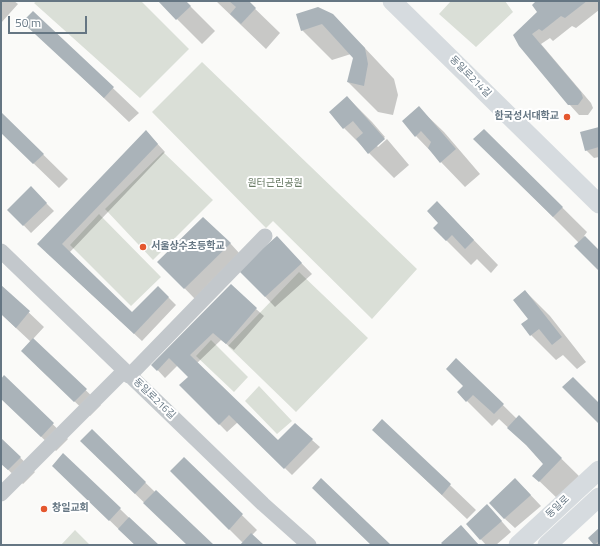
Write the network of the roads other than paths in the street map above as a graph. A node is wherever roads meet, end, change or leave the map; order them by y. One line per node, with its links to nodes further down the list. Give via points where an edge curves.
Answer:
1 (392, 1): 2 (main road, 동일로214길)
2 (599, 204)
3 (265, 236): 5 (street)
4 (1, 251): 5 (street, 동일로216길)
5 (126, 373): 7 (street); 9 (street, 동일로216길)
6 (599, 470): 10 (main road, 동일로)
7 (1, 494)
8 (599, 497): 11 (main road, 동일로)
9 (309, 545)
10 (518, 545)
11 (547, 545)

